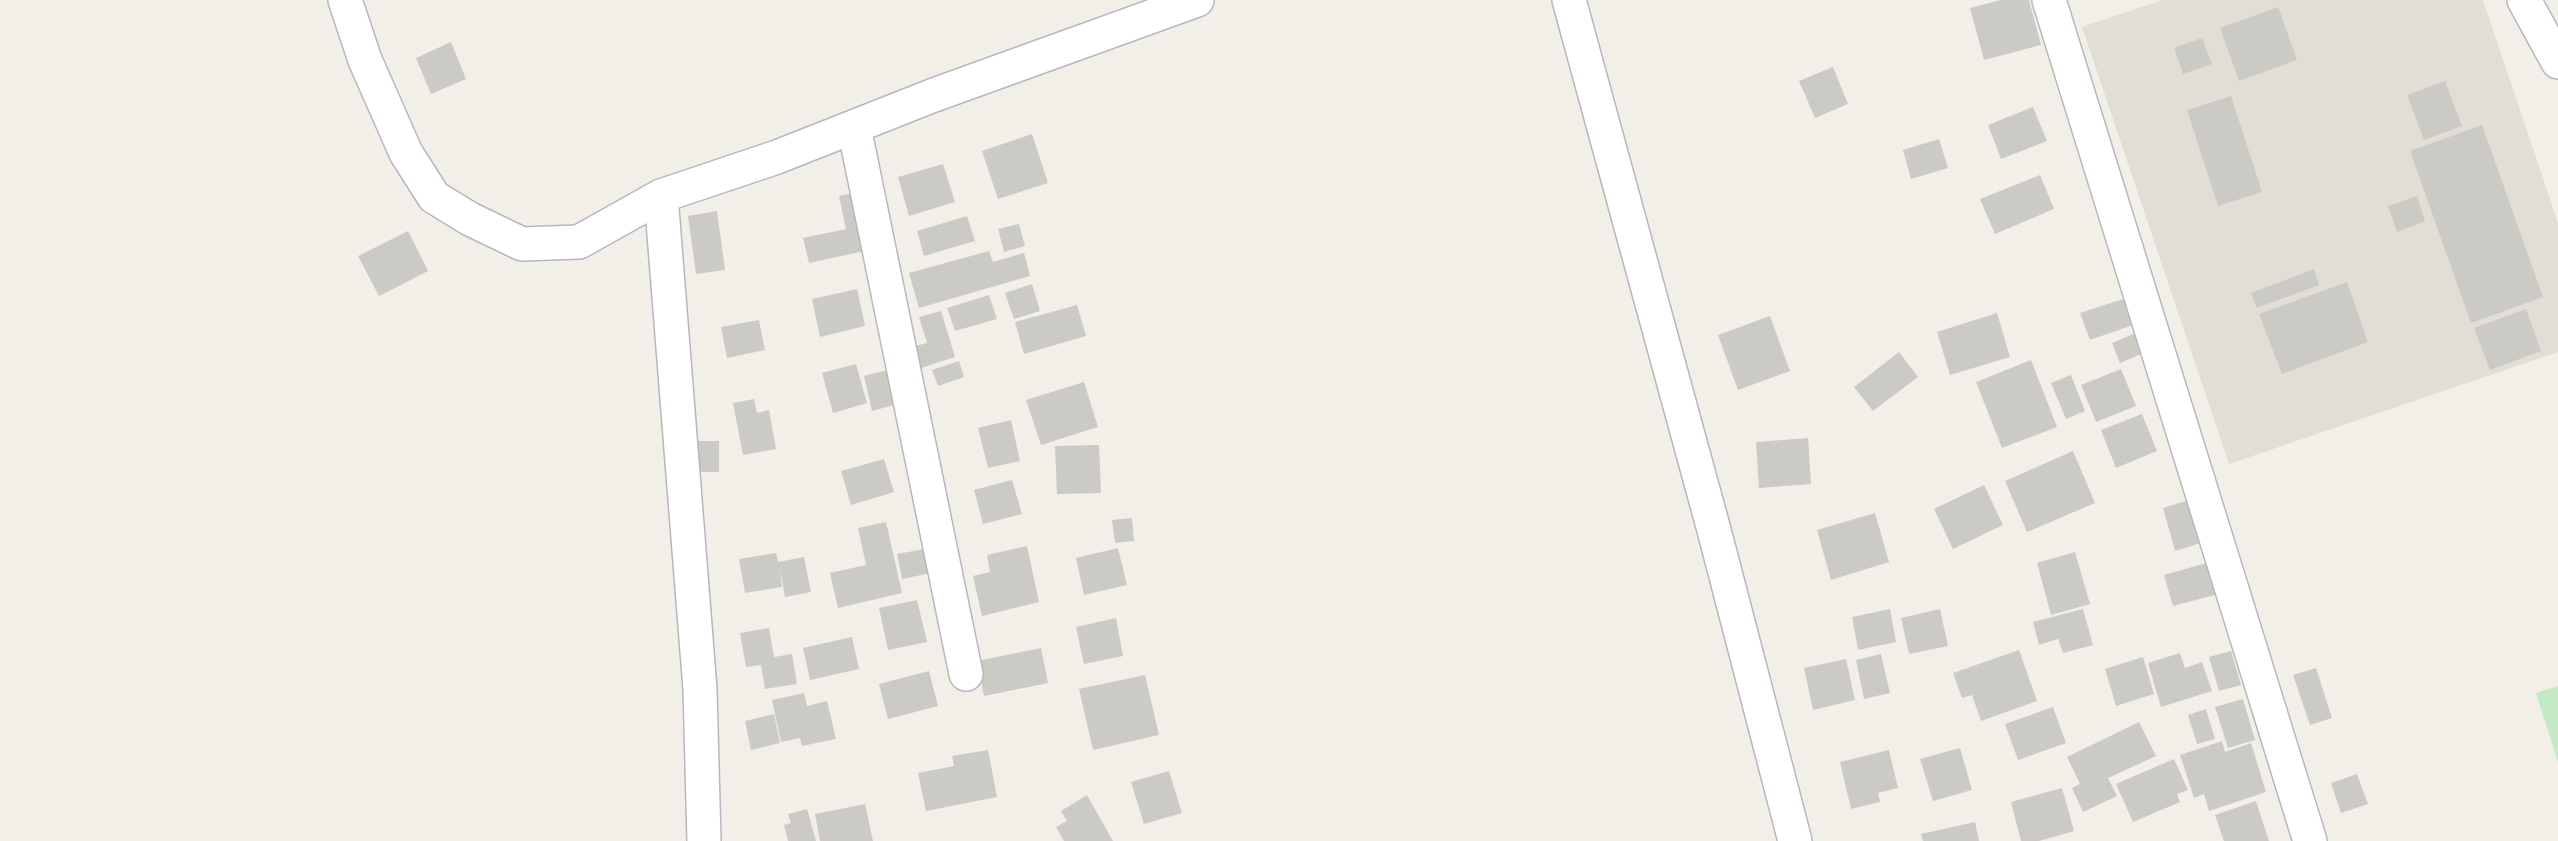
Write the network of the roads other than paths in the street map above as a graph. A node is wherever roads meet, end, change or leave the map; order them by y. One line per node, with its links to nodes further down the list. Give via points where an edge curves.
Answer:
1 (345, 0): 8 (street, via 365,60 406,153 434,197 522,244 579,242)
2 (1197, 0): 7 (street)
3 (1569, 0): 11 (street)
4 (2049, 0): 12 (street)
5 (2524, 0): 6 (street)
6 (2558, 62)
7 (854, 127): 8 (street); 9 (street)
8 (661, 196): 10 (street, via 700,689)
9 (966, 674)
10 (704, 841)
11 (1795, 841)
12 (2310, 841)

